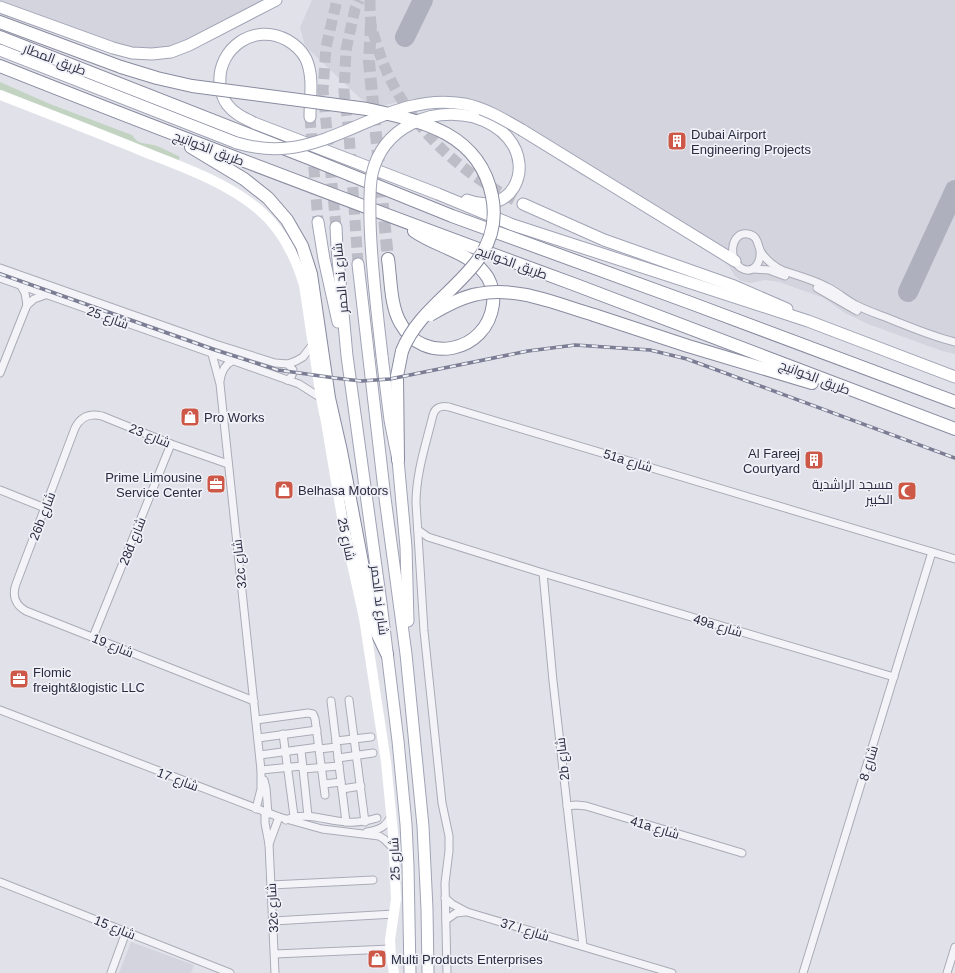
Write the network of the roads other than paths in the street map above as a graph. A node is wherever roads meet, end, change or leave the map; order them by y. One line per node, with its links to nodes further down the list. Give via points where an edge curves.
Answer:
1 (276, 0): 2 (main road, via 189,45 171,52 152,54 132,53 114,48)
2 (0, 7)
3 (0, 22): 28 (highway, bridge, via 156,78 192,86 374,110 433,126 464,144 476,157 488,180 494,206 492,232 473,266)
4 (0, 37): 8 (highway, طريق المطار)
5 (0, 50): 20 (main road, bridge, via 237,143 257,148 299,147 405,108 433,102 473,106 522,130)
6 (0, 66): 7 (highway, طريق المطار)
7 (6, 72): 9 (highway, طريق المطار)
8 (110, 80): 43 (highway, طريق الخوانيج, via 452,216)
9 (70, 94): 12 (highway, طريق الخوانيج)
10 (0, 95): 31 (street, via 178,165 207,178 258,209 282,236 299,268)
11 (310, 117): 13 (main road, via 309,68 305,58 292,42 283,37 262,34 247,38 229,51 221,66 220,85 226,104 239,115)
12 (176, 135): 15 (highway, طريق الخوانيج); 59 (highway, via 196,151 244,179 268,198 287,220 302,246 311,274 329,398 370,610)
13 (438, 194): 29 (main road, via 513,225); 47 (main road, bridge, via 448,194 480,204 496,203 503,199 516,183 519,171 518,155 514,146 499,130 483,120 462,114 438,115 408,125 392,138 374,167 370,184 370,232 382,356)
14 (523, 204): 29 (main road, via 604,240 762,297)
15 (403, 221): 19 (highway, via 428,240 465,257 489,279 493,294 492,311 483,331 469,342 452,348 428,346 417,341 408,334 396,314); 40 (highway, طريق الخوانيج)
16 (318, 222): 34 (main road)
17 (336, 227): 34 (main road, شارع ند الحمر)
18 (760, 251): 20 (street, via 755,237 749,234 742,235 735,240 733,246); 23 (street, via 760,260); 30 (street, via 781,270 829,288 858,306)
19 (388, 259)
20 (735, 261): 23 (street, via 742,268)
21 (358, 264): 60 (main road, شارع ند الحمر)
22 (0, 268): 36 (street, شارع 25, via 215,344 275,363)
23 (753, 268): 32 (street, via 769,270 813,286 863,313)
24 (0, 278): 25 (street, شارع 25)
25 (21, 286): 26 (street, شارع 25); 27 (street)
26 (46, 295): 27 (street); 33 (street, شارع 25)
27 (27, 304): 37 (street)
28 (421, 320): 40 (highway, bridge, via 451,303 477,294 504,291 518,293 801,380); 47 (highway, bridge, via 409,335 397,376)
29 (808, 322): 38 (main road)
30 (955, 342)
31 (313, 344): 36 (street, via 303,357); 42 (street)
32 (955, 346)
33 (212, 354): 35 (street, شارع 25); 41 (street, 32c شارع)
34 (347, 356): 59 (main road, شارع ند الحمر)
35 (232, 361): 39 (street, شارع 25); 41 (street, via 225,368)
36 (288, 364): 39 (street, via 293,370 293,375)
37 (0, 373)
38 (955, 377)
39 (287, 380): 42 (street, شارع 25, via 299,384)
40 (828, 382): 45 (highway, طريق الخوانيج)
41 (220, 384): 48 (street, 32c شارع)
42 (321, 398): 94 (street, شارع 25, via 345,534 364,618 386,762)
43 (955, 402)
44 (75, 428): 46 (street, شارع 23, via 82,418 96,414); 50 (street, 26b شارع)
45 (955, 429)
46 (171, 444): 48 (street, شارع 23); 58 (street, 28d شارع)
47 (398, 460): 60 (main road, via 406,547)
48 (228, 464): 63 (street, 32c شارع)
49 (0, 490): 50 (street)
50 (45, 508): 57 (street, 26b شارع, via 14,589)
51 (418, 530): 52 (street, 49a شارع); 53 (street, 51a شارع); 54 (street, 51a شارع, via 416,503 420,467 434,412 440,407 449,406)
52 (441, 540): 53 (street, via 429,542); 56 (street, 49a شارع)
53 (419, 548): 106 (street, 51a شارع, via 431,703 442,803 449,836)
54 (932, 552): 55 (street, 51a شارع); 61 (street, شارع 8)
55 (955, 559)
56 (543, 573): 61 (street, 49a شارع); 89 (street, 2b شارع)
57 (18, 605): 58 (street, شارع 19, via 26,611)
58 (93, 637): 63 (street, شارع 19)
59 (387, 654): 120 (main road, شارع ند الحمر, via 406,824)
60 (406, 654): 121 (main road, شارع ند الحمر, via 423,826)
61 (894, 677): 124 (street, شارع 8)
62 (349, 700): 71 (street)
63 (254, 701): 66 (street, 32c شارع)
64 (331, 701): 72 (street)
65 (0, 710): 90 (street, شارع 17)
66 (256, 720): 67 (street, via 310,713 315,716); 70 (street, 32c شارع)
67 (317, 730): 68 (street); 73 (street)
68 (283, 734): 70 (street); 75 (street)
69 (371, 737): 71 (street)
70 (258, 738): 77 (street, 32c شارع)
71 (354, 739): 72 (street); 78 (street)
72 (336, 744): 73 (street); 79 (street)
73 (319, 748): 74 (street); 83 (street)
74 (300, 750): 75 (street); 82 (street)
75 (285, 752): 77 (street); 81 (street)
76 (373, 753): 78 (street)
77 (260, 755): 84 (street, 32c شارع)
78 (356, 755): 79 (street); 87 (street)
79 (338, 758): 80 (street)
80 (339, 766): 83 (street); 86 (street)
81 (287, 767): 82 (street); 84 (street); 92 (street)
82 (303, 767): 83 (street); 93 (street)
83 (322, 767): 85 (street)
84 (261, 772): 90 (street, 32c شارع, via 261,790); 91 (street, 32c شارع, via 266,788)
85 (324, 784): 86 (street); 88 (street)
86 (342, 785): 87 (street); 97 (street)
87 (360, 786): 98 (street)
88 (325, 795)
89 (567, 806): 102 (street, 41a شارع, via 586,806); 112 (street, 2b شارع)
90 (256, 809): 91 (street, شارع 17)
91 (266, 813): 95 (street, شارع 17); 100 (street, 32c شارع)
92 (294, 816): 93 (street); 95 (street)
93 (308, 816): 97 (street)
94 (391, 816): 99 (street, شارع 17, via 388,823 380,829); 101 (street, شارع 25)
95 (282, 818): 99 (street, شارع 17, via 322,829); 100 (street, 32c شارع)
96 (377, 818): 98 (street)
97 (346, 822): 98 (street)
98 (365, 822)
99 (360, 833): 101 (street, شارع 17, via 378,836)
100 (269, 844): 105 (street, 32c شارع)
101 (394, 849): 108 (street, شارع 25)
102 (742, 854)
103 (374, 880): 105 (street)
104 (0, 882): 111 (street, شارع 15)
105 (271, 885): 110 (street, 32c شارع)
106 (445, 898): 107 (street, شارع ا 37); 109 (street, 51a شارع)
107 (467, 912): 109 (street, via 456,913); 112 (street, شارع ا 37)
108 (394, 914): 110 (street); 114 (street, شارع 25)
109 (446, 920): 122 (street, 51a شارع)
110 (273, 921): 115 (street, 32c شارع)
111 (126, 932): 116 (street); 117 (street, شارع 15)
112 (583, 946): 123 (street, شارع ا 37)
113 (955, 947): 125 (street)
114 (390, 949): 115 (street); 119 (street, شارع 25)
115 (275, 954): 118 (street, 32c شارع)
116 (111, 973)
117 (230, 973)
118 (275, 973)
119 (394, 973)
120 (410, 973)
121 (428, 973)
122 (447, 973)
123 (672, 973)
124 (803, 973)
125 (947, 973)

